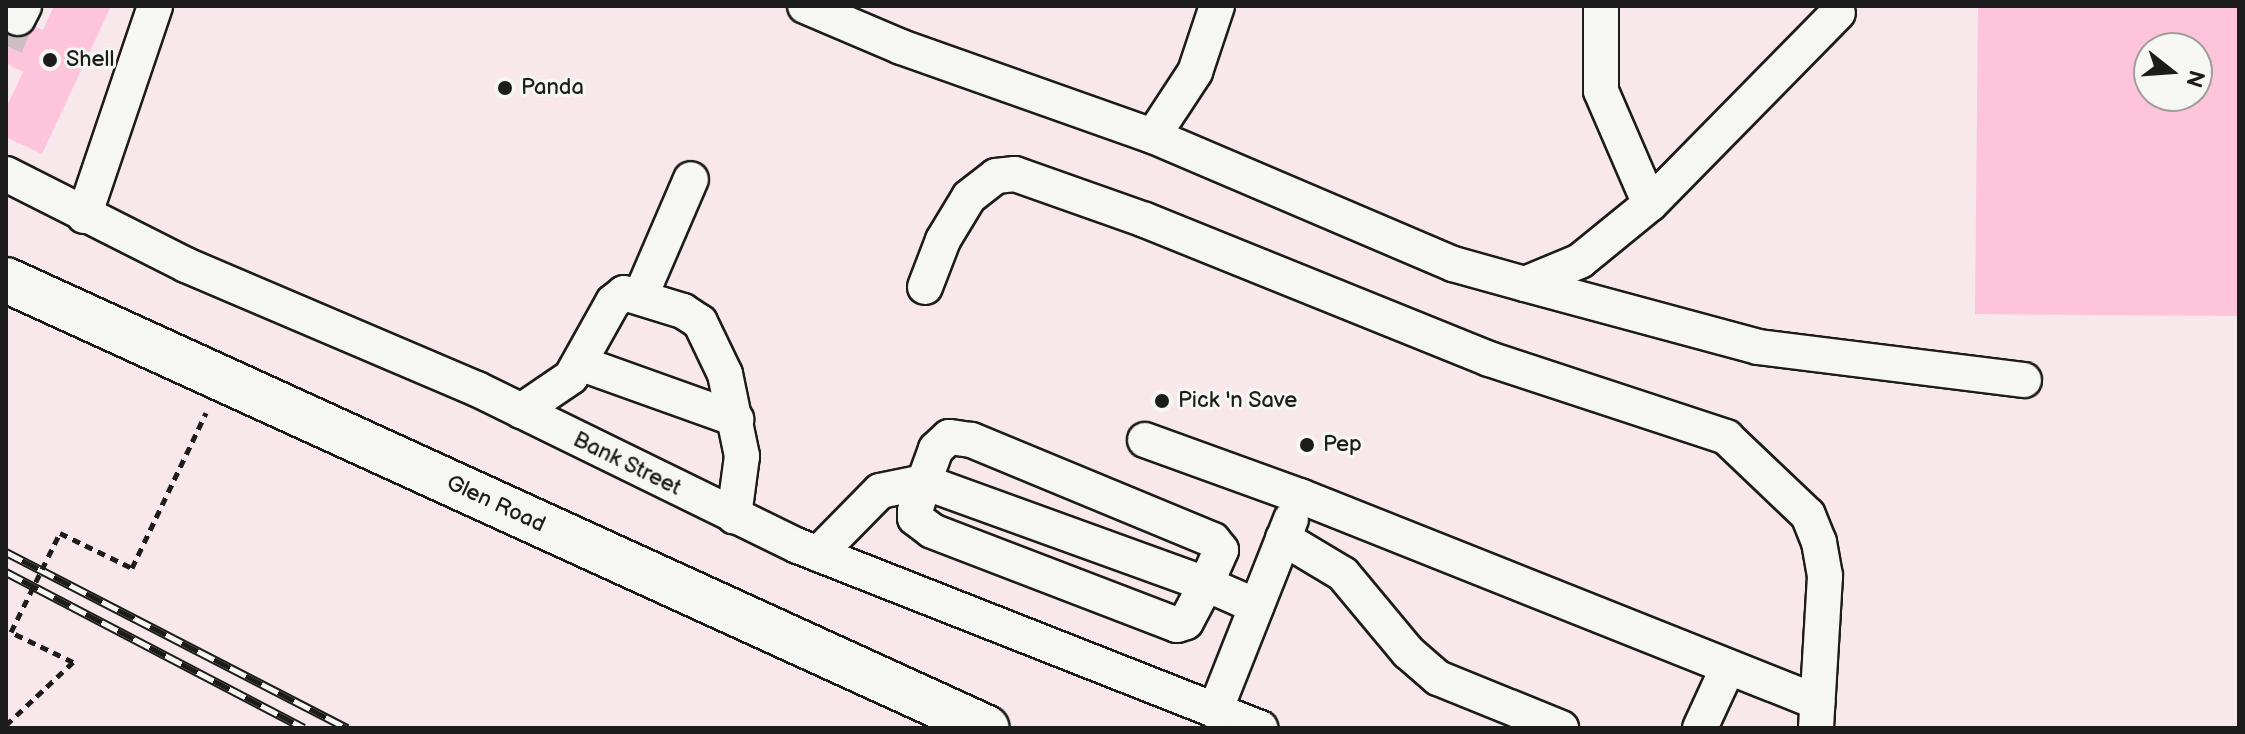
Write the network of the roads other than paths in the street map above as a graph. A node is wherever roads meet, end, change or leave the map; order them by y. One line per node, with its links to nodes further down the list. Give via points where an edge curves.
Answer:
1 (155, 6): 10 (lane)
2 (805, 6): 6 (lane, via 901,47)
3 (1217, 6): 6 (lane, via 1195,72)
4 (1601, 6): 9 (lane, via 1601,91)
5 (1838, 13): 9 (lane)
6 (1153, 136): 12 (lane, via 1453,264)
7 (6, 174): 10 (lane, Bank Street)
8 (691, 179): 14 (lane)
9 (1650, 204): 12 (lane, via 1580,261)
10 (84, 216): 17 (lane, Bank Street)
11 (6, 280): 30 (main road, Glen Road)
12 (1525, 284): 16 (lane, via 1758,347)
13 (925, 287): 29 (lane, via 943,240 969,197 996,176 1015,174 1130,214 1489,359 1701,426 1745,451 1808,515 1825,576)
14 (641, 295): 15 (lane, via 624,293 613,302); 18 (lane, via 700,322 725,374)
15 (582, 364): 17 (lane); 18 (lane)
16 (2024, 380)
17 (521, 411): 22 (lane, Bank Street)
18 (736, 419): 22 (lane, via 742,456)
19 (1145, 440): 21 (lane)
20 (924, 482): 24 (lane, via 880,491); 25 (lane); 25 (lane, via 915,518 932,531 1177,625 1186,622); 25 (lane, via 942,443 949,437 971,440 1213,540 1221,550)
21 (1300, 496): 23 (lane); 27 (lane)
22 (734, 516): 24 (lane, Bank Street)
23 (1283, 538): 26 (lane); 32 (lane, via 1343,574 1408,652 1438,678)
24 (818, 554): 28 (lane, Bank Street)
25 (1206, 584): 26 (lane)
26 (1256, 606): 28 (lane)
27 (1728, 667): 29 (lane); 33 (lane)
28 (1215, 711): 31 (lane, Bank Street)
29 (1816, 715)
30 (987, 728)
31 (1260, 728)
32 (1561, 728)
33 (1700, 728)

